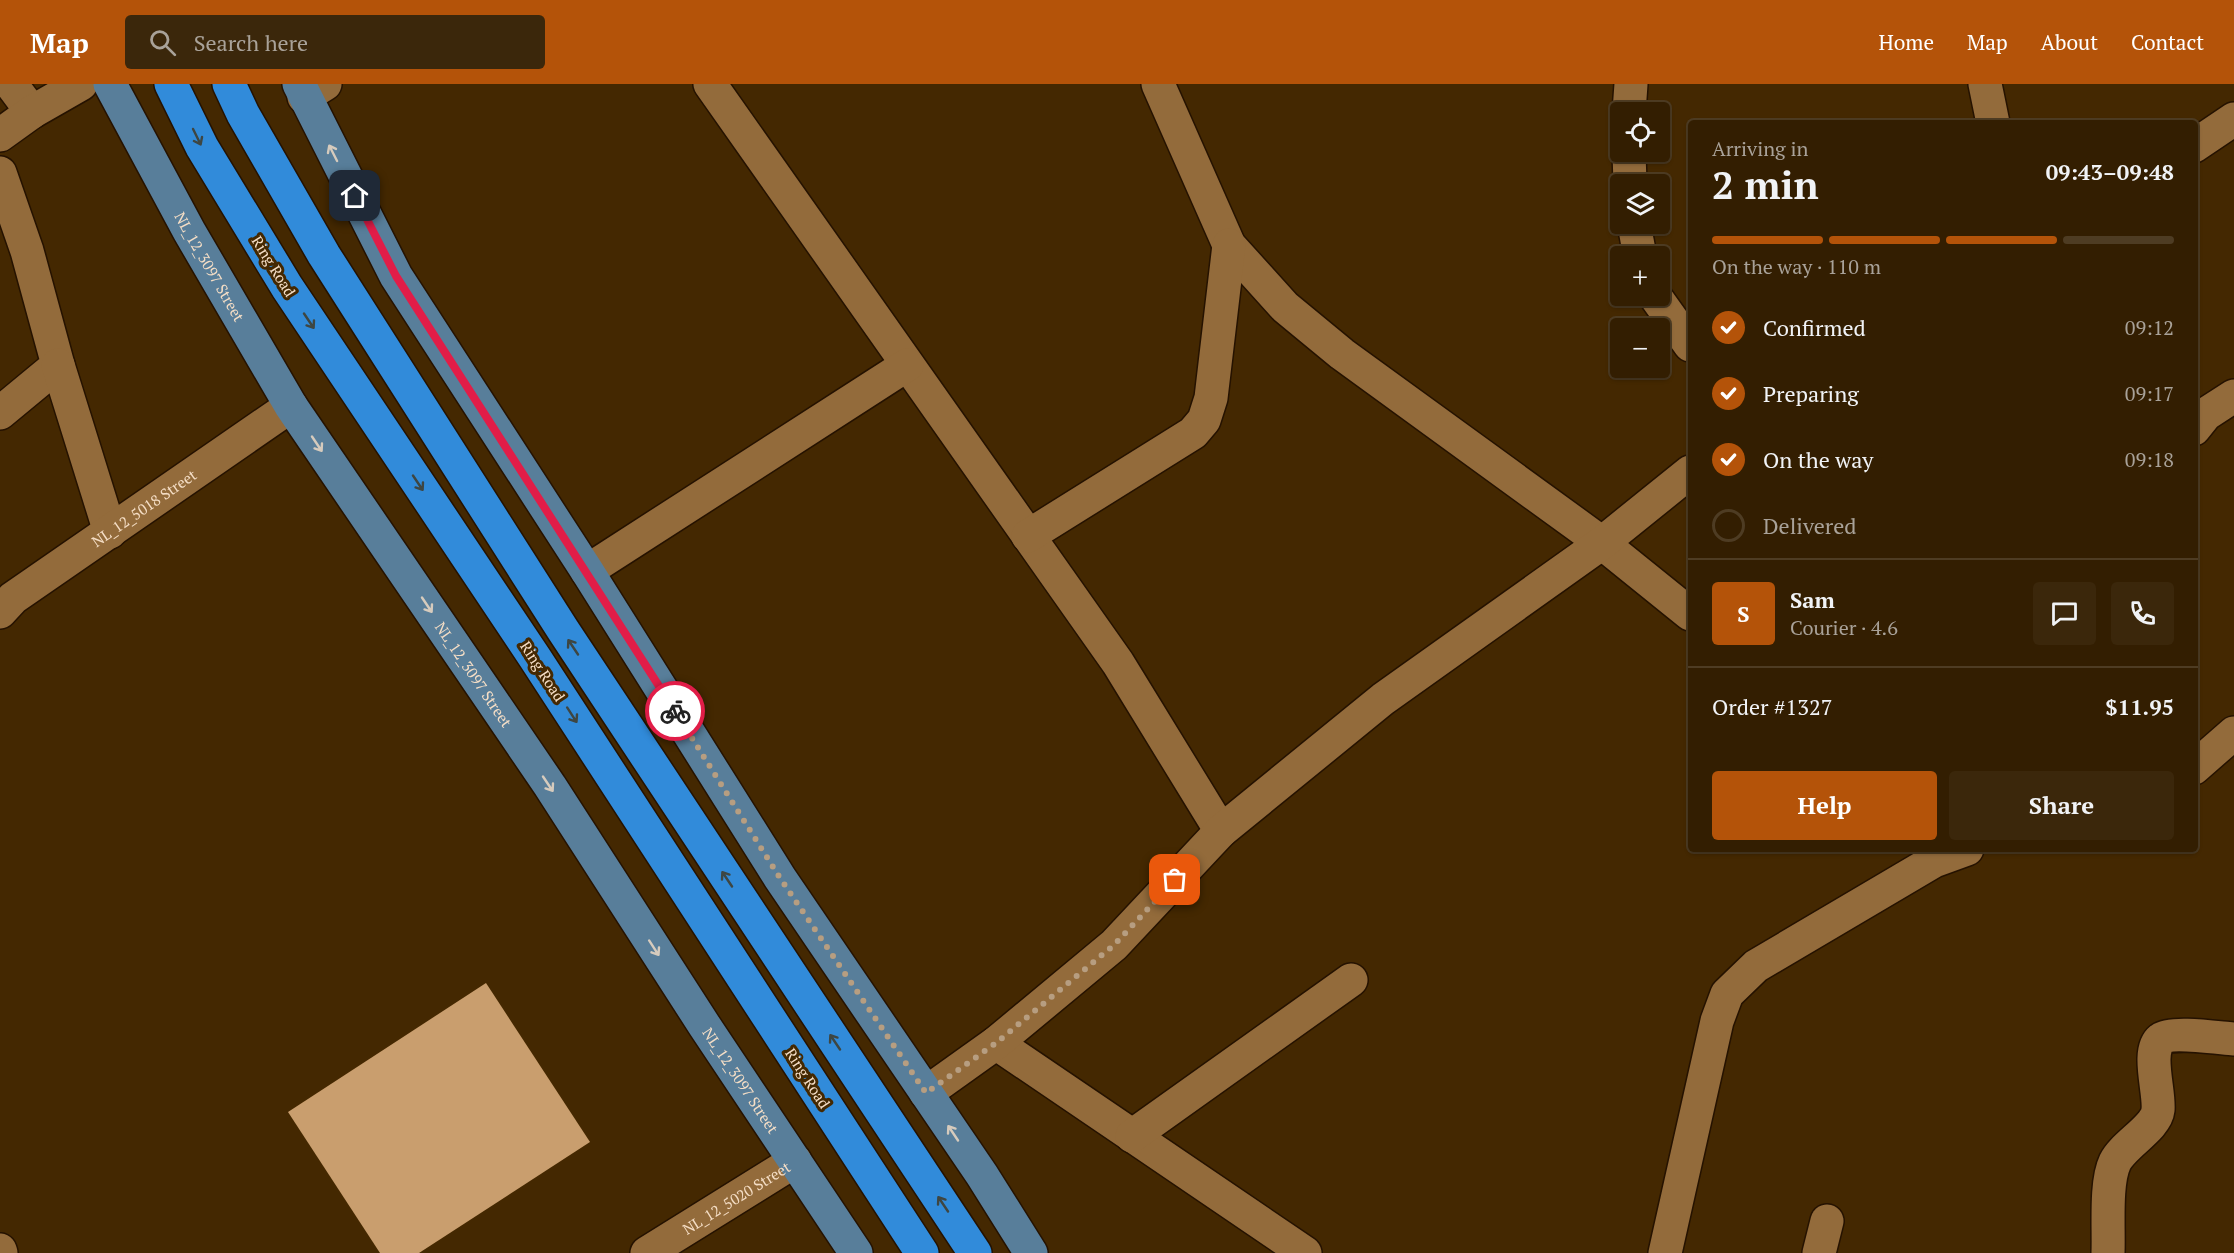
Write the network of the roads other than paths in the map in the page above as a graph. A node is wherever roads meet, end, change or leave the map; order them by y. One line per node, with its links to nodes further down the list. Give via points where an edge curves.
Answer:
1 (11, 84): 12 (street)
2 (81, 84): 12 (street)
3 (110, 84): 24 (main road, NL_12_3097 Street, via 189,231)
4 (171, 84): 47 (highway, Ring Road, one-way to 47, via 202,147 286,287 535,658)
5 (229, 84): 48 (highway, one-way to 5, via 544,601 324,255)
6 (710, 84): 21 (street)
7 (1158, 84): 18 (street)
8 (1631, 84): 11 (street)
9 (1985, 84): 14 (street)
10 (309, 88): 31 (main road, one-way to 10, via 396,276)
11 (1630, 102)
12 (32, 112): 15 (street)
13 (2234, 119): 16 (street)
14 (1992, 120)
15 (0, 135)
16 (2198, 143)
17 (0, 173): 22 (street, via 27,250)
18 (1229, 245): 29 (street, via 1211,398 1204,420 1193,433); 30 (street, via 1284,307 1342,354)
19 (1662, 306): 20 (street)
20 (1688, 342)
21 (908, 365): 29 (street); 31 (street)
22 (58, 366): 25 (street); 28 (street)
23 (2234, 396): 26 (street)
24 (291, 406): 28 (street, NL_12_5018 Street); 43 (main road, NL_12_3097 Street, one-way to 43, via 550,786)
25 (0, 413)
26 (2198, 416)
27 (1688, 474): 30 (street)
28 (110, 532): 32 (street, NL_12_5018 Street, via 13,598)
29 (1028, 536): 36 (street, via 1118,663)
30 (1602, 543): 33 (street); 36 (street, via 1383,699)
31 (587, 572): 41 (main road, via 780,878)
32 (0, 612)
33 (1688, 612)
34 (2234, 733): 35 (street)
35 (2198, 764)
36 (1221, 831): 40 (street, via 1114,945)
37 (1959, 852): 51 (street, via 1934,861 1756,966 1727,994 1717,1021)
38 (1351, 980): 42 (street)
39 (2234, 1039): 53 (street, via 2173,1035 2162,1038 2154,1049 2158,1111 2115,1161 2110,1177)
40 (996, 1043): 41 (street); 42 (street)
41 (926, 1093): 49 (main road, one-way to 41)
42 (1132, 1136): 50 (street)
43 (795, 1161): 45 (street, NL_12_5020 Street); 46 (main road, NL_12_3097 Street)
44 (1827, 1221): 52 (street)
45 (647, 1253)
46 (856, 1253)
47 (922, 1253)
48 (975, 1253)
49 (1031, 1253)
50 (1305, 1253)
51 (1665, 1253)
52 (1819, 1253)
53 (2108, 1253)

